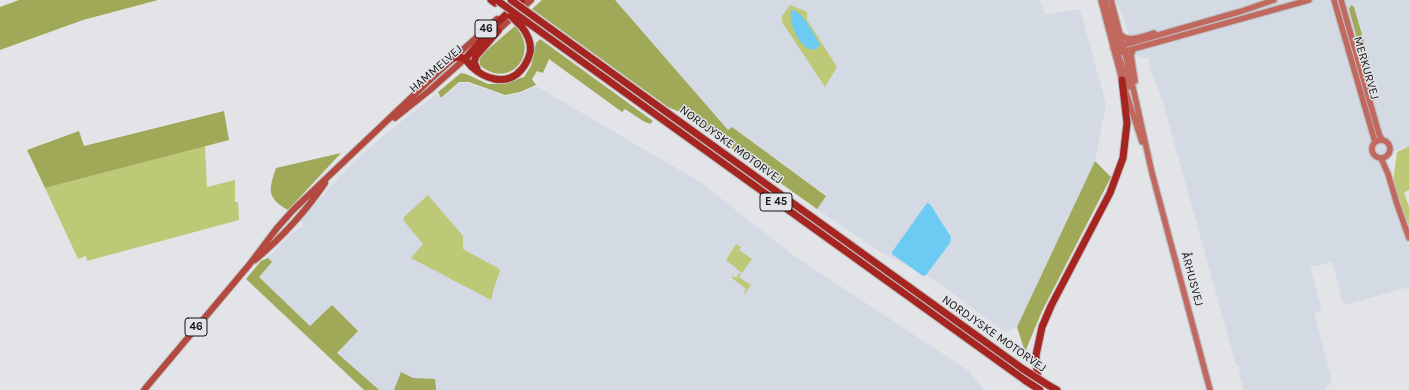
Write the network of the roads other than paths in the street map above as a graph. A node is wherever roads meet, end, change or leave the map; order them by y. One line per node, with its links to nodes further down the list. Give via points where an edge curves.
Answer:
1 (511, 0): 37 (highway, NORDJYSKE MOTORVEJ / E 45, bridge, via 1023,369)
2 (517, 0): 18 (main road, HAMMELVEJ / 46)
3 (1100, 0): 16 (street, ÅRHUSVEJ)
4 (1105, 0): 16 (street)
5 (1110, 0): 15 (street, ÅRHUSVEJ)
6 (1274, 0): 12 (street)
7 (1309, 0): 17 (street)
8 (1334, 0): 25 (street, MERKURVEJ)
9 (1341, 0): 24 (street, MERKURVEJ)
10 (495, 1): 13 (highway, bridge)
11 (528, 1): 14 (main road, HAMMELVEJ / 46); 19 (highway, via 497,23)
12 (1213, 20): 15 (street, via 1130,39); 16 (street)
13 (525, 25): 20 (highway, via 531,50 522,69 506,79 489,78); 36 (highway, NORDJYSKE MOTORVEJ / E 45, bridge)
14 (498, 31): 19 (main road, HAMMELVEJ / 46); 20 (highway, via 474,58)
15 (1120, 35): 16 (street, ÅRHUSVEJ)
16 (1118, 50): 17 (street); 21 (street, ÅRHUSVEJ); 22 (street, ÅRHUSVEJ)
17 (1133, 50): 22 (street, via 1131,55)
18 (454, 58): 19 (highway); 23 (main road, HAMMELVEJ / 46)
19 (465, 58): 20 (highway); 23 (main road, HAMMELVEJ / 46, via 430,90)
20 (479, 72)
21 (1122, 80): 27 (street, ÅRHUSVEJ); 36 (highway, via 1127,123 1121,164 1110,193 1042,327 1036,355)
22 (1140, 116): 27 (street, ÅRHUSVEJ)
23 (372, 136): 28 (main road, HAMMELVEJ / 46)
24 (1382, 140): 25 (street); 26 (street, via 1390,147)
25 (1375, 142): 26 (street, via 1373,152)
26 (1384, 157): 32 (street)
27 (1152, 173): 38 (street, ÅRHUSVEJ)
28 (331, 174): 29 (main road, HAMMELVEJ / 46); 31 (main road, HAMMELVEJ / 46)
29 (318, 186): 30 (main road, HAMMELVEJ / 46); 31 (main road, via 291,219)
30 (287, 218): 33 (main road, via 287,223 267,244); 34 (main road, HAMMELVEJ / 46)
31 (290, 226): 33 (main road, HAMMELVEJ / 46)
32 (1409, 238)
33 (259, 257): 34 (main road, HAMMELVEJ / 46)
34 (249, 265): 35 (main road, HAMMELVEJ / 46)
35 (144, 390)
36 (1040, 390)
37 (1057, 390)
38 (1210, 390)

